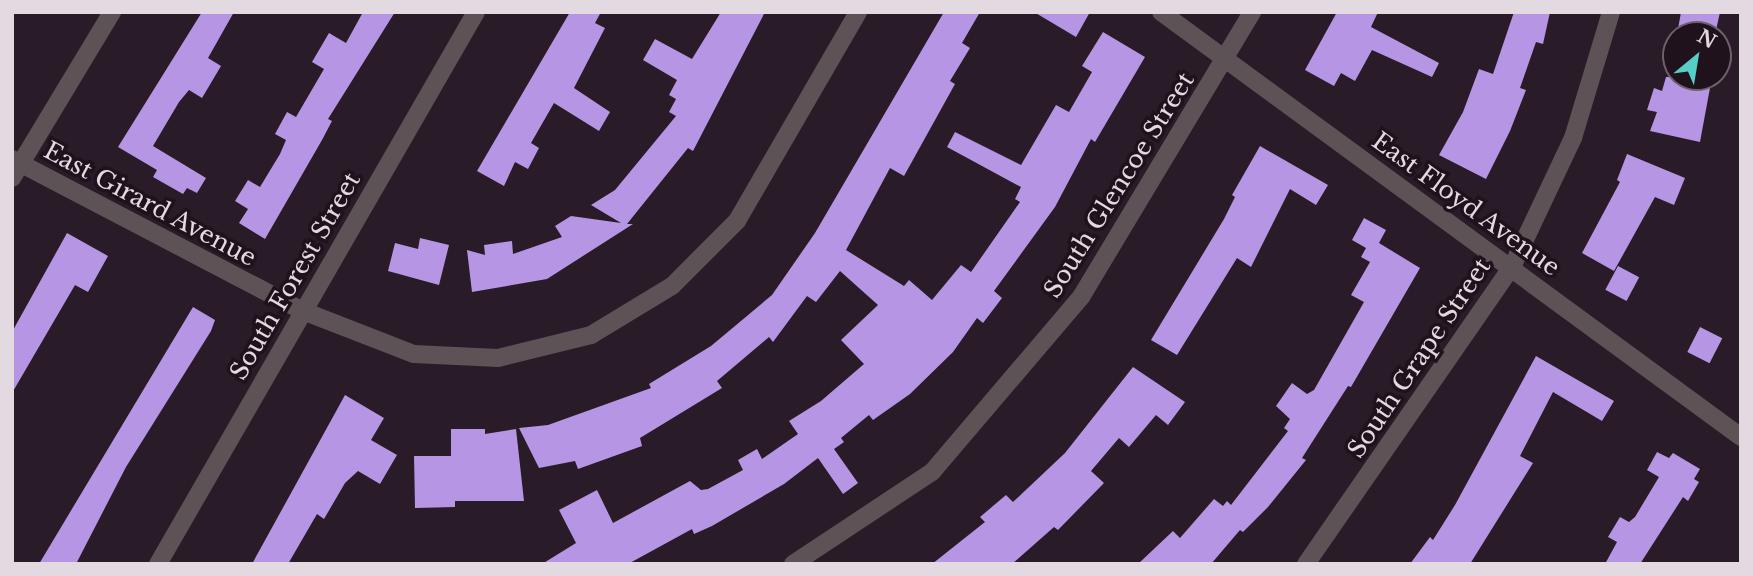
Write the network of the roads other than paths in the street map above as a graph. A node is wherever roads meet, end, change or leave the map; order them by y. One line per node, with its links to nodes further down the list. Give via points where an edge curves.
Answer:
1 (112, 12): 8 (street)
2 (476, 12): 10 (street, South Forest Street)
3 (858, 12): 10 (street, East Girard Avenue, via 737,220 672,286 591,335 498,358 414,354)
4 (1161, 12): 7 (street, East Floyd Avenue)
5 (1252, 12): 7 (street, South Glencoe Street)
6 (1611, 12): 9 (street, South Grape Street, via 1573,138)
7 (1227, 60): 9 (street, East Floyd Avenue); 13 (street, South Glencoe Street, via 1081,297 932,472)
8 (15, 167): 10 (street, East Girard Avenue)
9 (1512, 267): 11 (street, East Floyd Avenue); 14 (street, South Grape Street)
10 (303, 311): 12 (street, South Forest Street)
11 (1741, 437)
12 (158, 564)
13 (793, 564)
14 (1306, 564)

